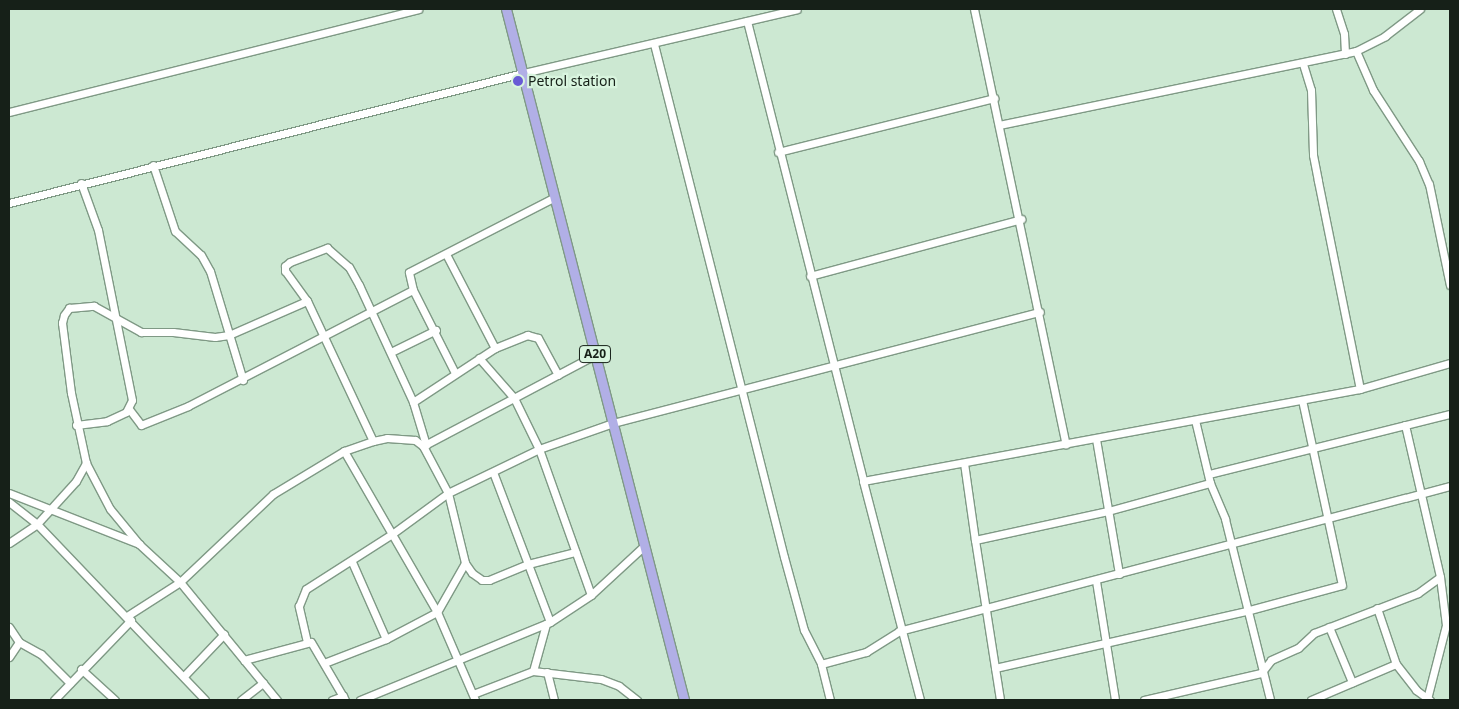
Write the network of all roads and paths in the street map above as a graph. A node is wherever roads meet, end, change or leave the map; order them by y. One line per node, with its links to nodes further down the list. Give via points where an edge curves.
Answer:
1 (418, 9): 14 (street)
2 (506, 9): 12 (main road, A20)
3 (797, 9): 7 (street)
4 (974, 9): 13 (street)
5 (1336, 9): 10 (street, via 1344,34)
6 (1420, 9): 9 (street, via 1385,36)
7 (747, 21): 8 (street); 16 (street)
8 (654, 44): 12 (street); 42 (street)
9 (1356, 51): 10 (street); 24 (street, via 1373,90 1419,161 1429,184)
10 (1345, 54): 11 (street)
11 (1303, 64): 15 (street); 43 (street, via 1311,90 1315,164)
12 (523, 73): 17 (street); 19 (main road, A20)
13 (994, 98): 15 (street); 16 (street)
14 (9, 112)
15 (999, 125): 21 (street)
16 (778, 152): 23 (street)
17 (153, 165): 18 (street); 31 (street, via 175,231 202,255 210,270)
18 (81, 183): 20 (street); 29 (street, via 98,230)
19 (555, 197): 22 (street); 35 (main road, A20)
20 (9, 202)
21 (1021, 219): 23 (street); 28 (street)
22 (446, 254): 25 (street, via 409,272); 33 (street)
23 (810, 276): 38 (street)
24 (1450, 285)
25 (413, 290): 27 (street); 30 (street)
26 (307, 301): 27 (street, via 285,266 327,248 349,267); 31 (street); 32 (street)
27 (369, 312): 32 (street); 34 (street)
28 (1040, 312): 38 (street); 55 (street)
29 (113, 314): 31 (street, via 141,332); 47 (street, via 132,400); 51 (street, via 83,305 69,308 64,315 62,323)
30 (436, 330): 34 (street); 39 (street)
31 (229, 335): 41 (street)
32 (323, 339): 41 (street); 54 (street)
33 (495, 348): 36 (street); 40 (street, via 533,335 538,338)
34 (391, 352): 46 (street)
35 (595, 355): 40 (street); 50 (main road, A20)
36 (479, 358): 39 (street); 44 (street)
37 (1450, 363): 43 (street)
38 (834, 365): 42 (street); 64 (street)
39 (455, 373): 46 (street)
40 (558, 375): 44 (street)
41 (243, 380): 47 (street, via 141,425)
42 (742, 390): 50 (street); 108 (street, via 804,630)
43 (1360, 390): 45 (street)
44 (514, 398): 56 (street); 58 (street)
45 (1302, 400): 49 (street); 57 (street)
46 (413, 402): 56 (street)
47 (129, 409): 51 (street, via 107,421)
48 (1450, 414): 52 (street)
49 (1195, 420): 53 (street); 63 (street)
50 (613, 423): 58 (street); 80 (main road, A20)
51 (76, 425): 60 (street)
52 (1405, 425): 57 (street); 69 (street)
53 (1096, 439): 55 (street); 72 (street)
54 (373, 440): 56 (street, via 408,437); 59 (street)
55 (1066, 444): 61 (street)
56 (424, 445): 68 (street)
57 (1311, 448): 63 (street); 73 (street)
58 (539, 449): 62 (street); 81 (street)
59 (344, 451): 75 (street); 87 (street, via 273,494)
60 (86, 463): 71 (street, via 76,481); 78 (street, via 110,509)
61 (964, 463): 64 (street); 76 (street)
62 (492, 472): 68 (street); 84 (street)
63 (1209, 474): 65 (street)
64 (863, 481): 98 (street)
65 (1210, 483): 72 (street); 79 (street, via 1225,519)
66 (1450, 486): 69 (street)
67 (9, 493): 71 (street)
68 (448, 493): 75 (street); 83 (street)
69 (1420, 494): 73 (street); 86 (street)
70 (9, 502): 74 (street)
71 (52, 508): 74 (street); 78 (street)
72 (1108, 511): 76 (street); 85 (street)
73 (1328, 517): 79 (street); 92 (street, via 1342,585)
74 (37, 524): 77 (street); 94 (street)
75 (392, 534): 82 (street); 93 (street)
76 (975, 540): 90 (street)
77 (9, 543)
78 (139, 544): 87 (street)
79 (1231, 545): 85 (street); 92 (street)
80 (644, 546): 89 (street); 131 (main road, A20)
81 (575, 552): 84 (street); 89 (street)
82 (352, 562): 100 (street); 102 (street, via 306,589 300,598 299,614)
83 (465, 563): 84 (street, via 482,580); 93 (street)
84 (528, 564): 95 (street)
85 (1119, 574): 88 (street)
86 (1440, 577): 91 (street, via 1418,593); 121 (street, via 1445,630)
87 (180, 582): 94 (street); 99 (street)
88 (1096, 582): 90 (street); 103 (street)
89 (591, 595): 95 (street)
90 (986, 607): 98 (street); 110 (street)
91 (1378, 608): 97 (street); 109 (street)
92 (1246, 611): 103 (street); 114 (street)
93 (437, 612): 100 (street); 106 (street)
94 (129, 618): 111 (street); 115 (street)
95 (548, 623): 106 (street); 112 (street)
96 (9, 627): 101 (street)
97 (1329, 627): 114 (street, via 1310,635 1298,648 1270,660); 116 (street)
98 (899, 631): 108 (street, via 866,652); 133 (street)
99 (224, 634): 105 (street); 115 (street)
100 (386, 639): 107 (street)
101 (19, 642): 104 (street); 117 (street, via 41,654)
102 (307, 642): 105 (street); 107 (street, via 314,644)
103 (1106, 643): 110 (street); 135 (street)
104 (9, 656)
105 (244, 660): 118 (street)
106 (460, 660): 119 (street); 128 (street)
107 (324, 663): 120 (street)
108 (821, 664): 132 (street)
109 (1396, 664): 116 (street); 121 (street, via 1416,690)
110 (995, 668): 134 (street)
111 (82, 669): 117 (street); 123 (street)
112 (533, 671): 113 (street); 119 (street)
113 (547, 672): 129 (street); 130 (street, via 601,679 619,686)
114 (1261, 673): 136 (street); 137 (street)
115 (184, 676): 124 (street)
116 (1352, 682): 138 (street)
117 (70, 683): 122 (street)
118 (263, 683): 125 (street); 126 (street)
119 (474, 697)
120 (344, 698): 127 (street)
121 (1429, 699)
122 (54, 700)
123 (115, 700)
124 (205, 700)
125 (241, 700)
126 (277, 700)
127 (332, 700)
128 (360, 700)
129 (554, 700)
130 (637, 700)
131 (684, 700)
132 (830, 700)
133 (920, 700)
134 (1000, 700)
135 (1115, 700)
136 (1144, 700)
137 (1270, 700)
138 (1311, 700)

